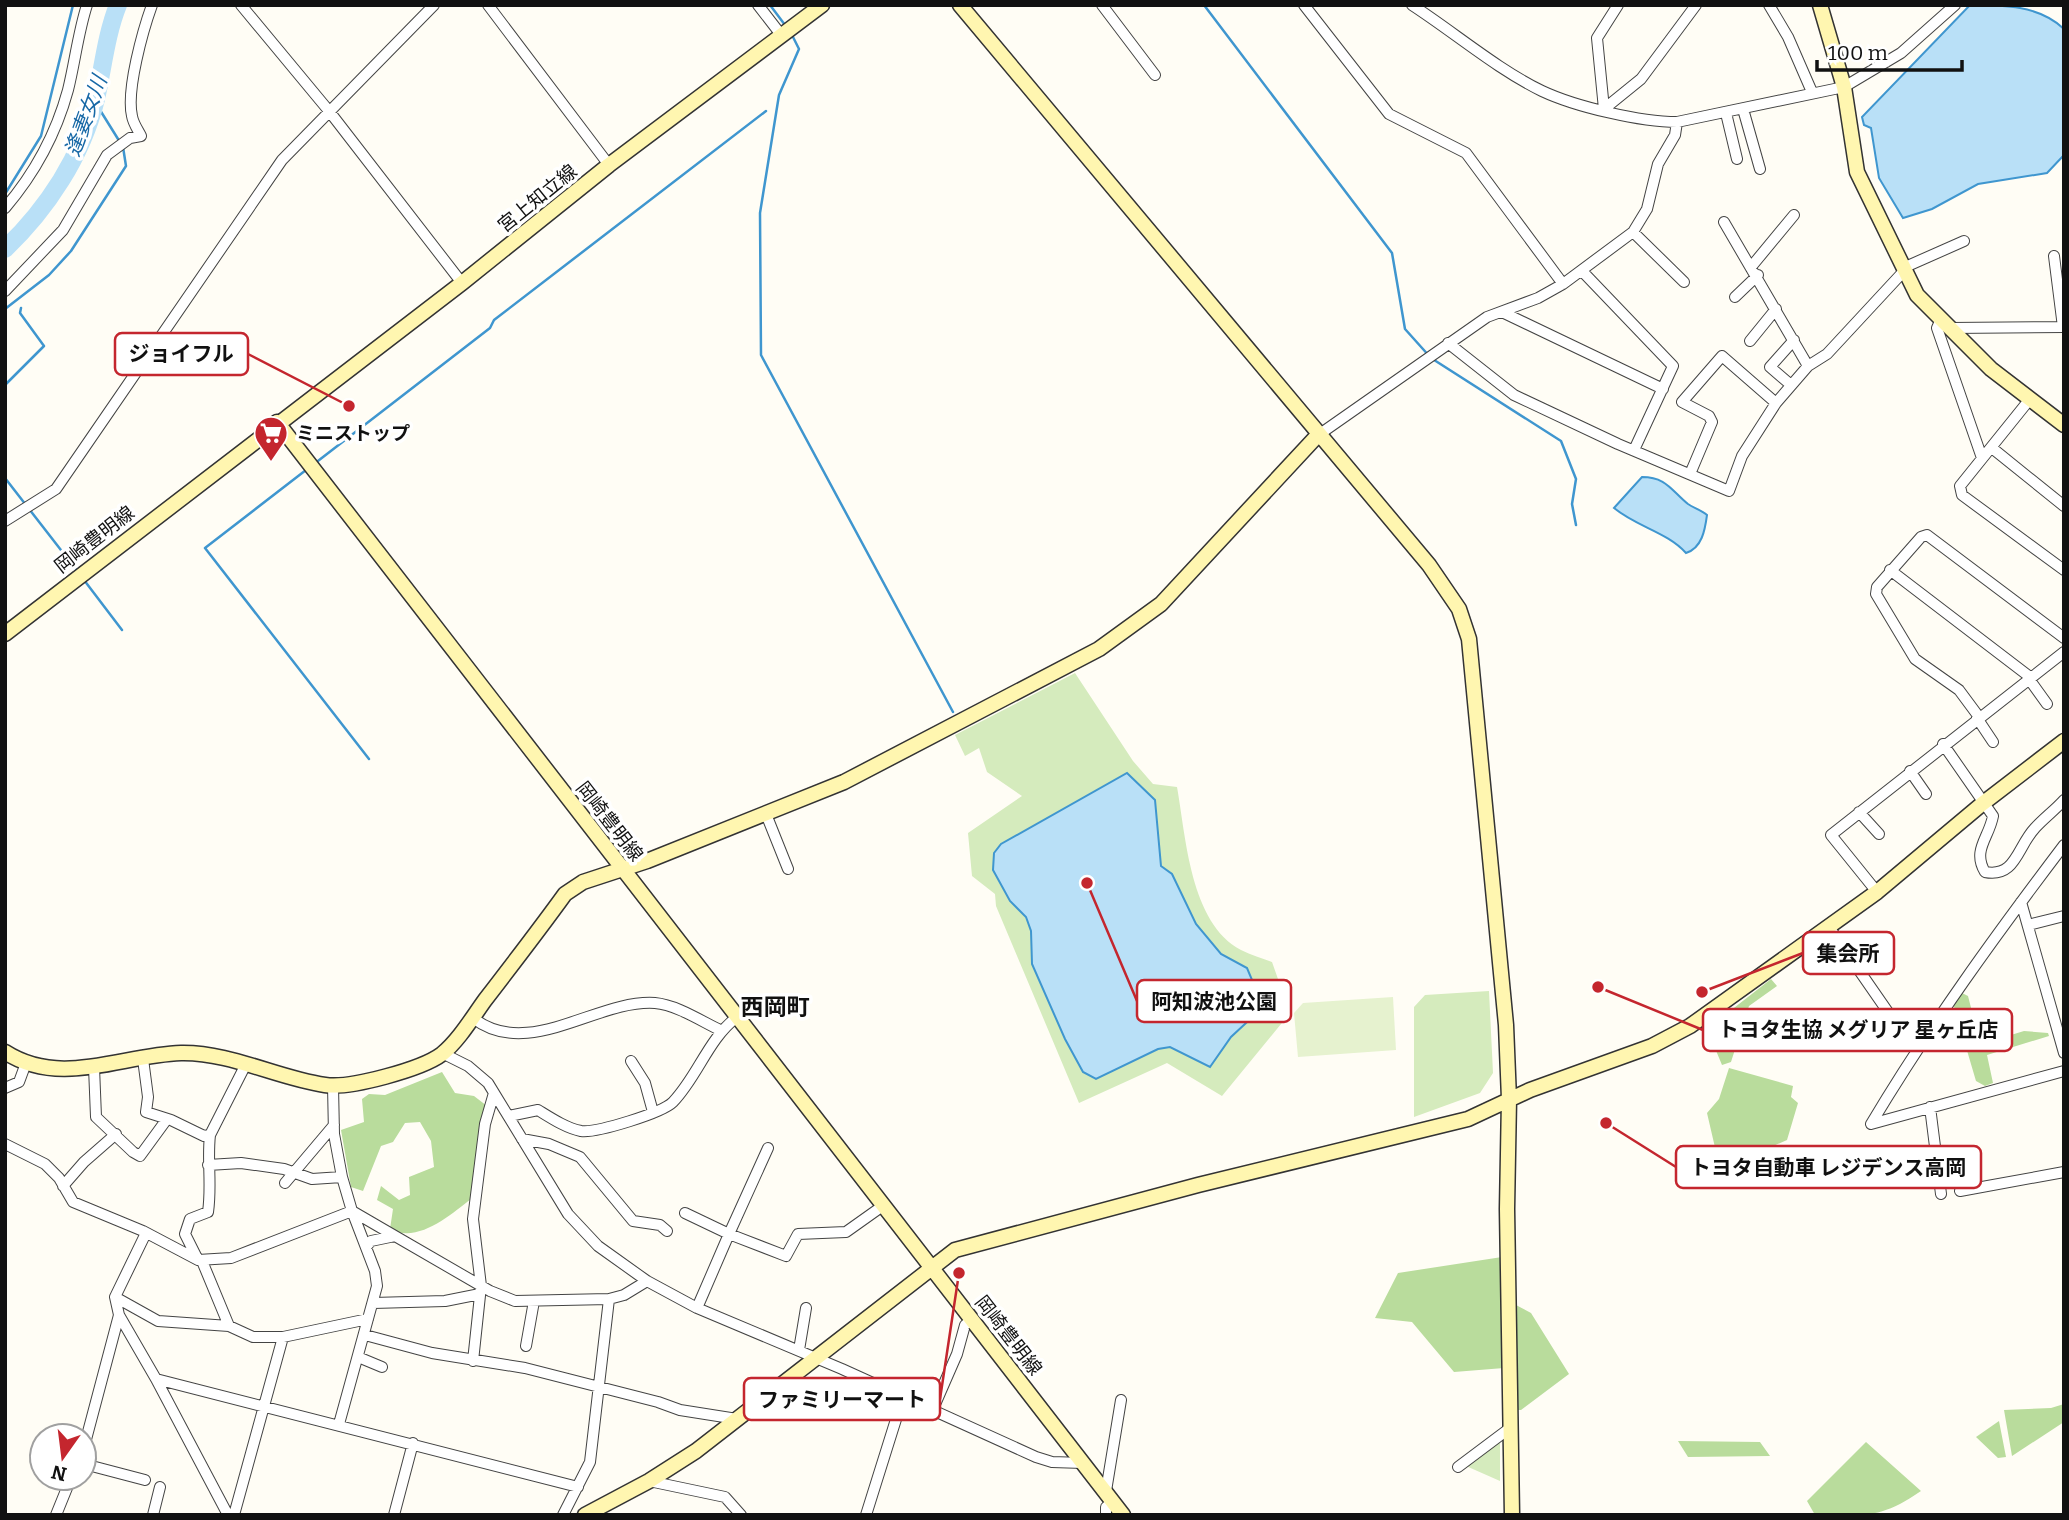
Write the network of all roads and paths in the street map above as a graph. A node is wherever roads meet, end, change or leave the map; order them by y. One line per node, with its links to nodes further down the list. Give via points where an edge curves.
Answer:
1 (87, 5): 29 (street, via 68,89 52,134 36,168)
2 (152, 5): 41 (street, via 137,58 132,102 132,116 141,136 112,150 63,230)
3 (241, 5): 23 (street)
4 (433, 5): 23 (street)
5 (488, 5): 27 (street)
6 (758, 5): 17 (street)
7 (822, 5): 17 (street, 宮上知立線)
8 (960, 5): 57 (street)
9 (1102, 5): 18 (street)
10 (1304, 5): 40 (street, via 1389,114 1466,153)
11 (1412, 5): 22 (street, via 1543,91)
12 (1618, 5): 22 (street, via 1597,38)
13 (1696, 5): 22 (street, via 1641,79)
14 (1769, 5): 20 (street)
15 (1820, 5): 19 (street)
16 (1955, 5): 19 (street, via 1901,53)
17 (782, 36): 27 (street, 宮上知立線)
18 (1156, 75)
19 (1844, 88): 20 (street); 35 (street, via 1857,172)
20 (1812, 92): 21 (street)
21 (1743, 108): 24 (street); 28 (street)
22 (1604, 109): 25 (street, via 1656,122)
23 (329, 111): 39 (street); 63 (street, via 282,160 62,482)
24 (1726, 113): 25 (street); 26 (street)
25 (1677, 122): 32 (street, via 1675,135 1658,164 1647,209)
26 (1737, 159)
27 (609, 164): 39 (street, 宮上知立線)
28 (1760, 169)
29 (5, 208)
30 (1794, 215): 37 (street)
31 (1724, 222): 37 (street)
32 (1633, 232): 36 (street); 38 (street)
33 (1964, 241): 35 (street)
34 (2054, 256): 46 (street)
35 (1903, 270): 45 (street, via 1917,295); 50 (street, via 1827,354)
36 (1582, 271): 40 (street); 52 (street, via 1670,360 1673,366)
37 (1754, 271): 42 (street); 43 (street)
38 (1684, 282)
39 (462, 284): 55 (street, 宮上知立線)
40 (1563, 284): 44 (street)
41 (5, 291)
42 (1735, 297)
43 (1776, 309): 47 (street); 48 (street)
44 (1502, 312): 49 (street); 52 (street)
45 (1946, 323): 46 (street); 53 (street, via 1991,369); 60 (street, via 1937,328)
46 (2063, 327)
47 (1794, 340): 50 (street); 51 (street, via 1770,367)
48 (1750, 341)
49 (1448, 343): 57 (street); 59 (street, via 1506,390)
50 (1808, 366): 51 (street)
51 (1791, 386): 54 (street)
52 (1663, 388): 59 (street)
53 (2030, 398): 56 (street); 58 (street)
54 (1776, 403): 61 (street, via 1742,456 1729,491); 61 (street, via 1722,356 1682,402 1712,422)
55 (277, 422): 66 (street, 岡崎豊明線); 83 (street, 岡崎豊明線)
56 (2064, 425)
57 (1317, 436): 80 (street, via 1161,604 1126,632 844,782); 106 (street, via 1429,565 1459,609 1469,639)
58 (1992, 449): 60 (street); 62 (street)
59 (1634, 450): 61 (street)
60 (1982, 458): 64 (street, via 1960,486 1962,495)
61 (1690, 474)
62 (2064, 506)
63 (5, 521)
64 (2064, 569)
65 (1890, 570): 67 (street, via 1920,537 1927,536); 69 (street); 71 (street, via 1876,594 1916,659 1959,690)
66 (5, 634)
67 (2064, 638)
68 (2064, 652): 69 (street)
69 (2029, 678): 70 (street); 71 (street)
70 (2047, 704)
71 (1978, 717): 73 (street); 74 (street)
72 (2064, 741): 78 (street)
73 (1993, 742)
74 (1943, 744): 75 (street); 78 (street)
75 (1910, 771): 76 (street); 79 (street)
76 (1926, 794)
77 (2064, 800): 78 (street, via 2033,830 2010,869 1998,875 1985,872 1978,860 1993,816)
78 (1982, 804): 85 (street)
79 (1859, 812): 81 (street); 85 (street, via 1832,835)
80 (766, 814): 83 (street); 84 (street)
81 (1879, 834)
82 (2064, 845): 86 (street)
83 (622, 869): 90 (street, 岡崎豊明線); 91 (street, via 583,882 565,894)
84 (788, 869)
85 (1877, 892): 89 (street)
86 (2021, 902): 88 (street); 93 (street)
87 (2064, 916): 88 (street)
88 (2028, 925): 96 (street)
89 (1829, 927): 93 (street); 106 (street, via 1690,1026 1652,1046)
90 (737, 1017): 92 (street); 125 (street, 岡崎豊明線)
91 (473, 1018): 92 (street, via 507,1031 527,1031 652,1003); 95 (street)
92 (720, 1030): 108 (street, via 694,1076 671,1104)
93 (1915, 1051): 107 (street, via 1871,1124)
94 (5, 1052): 99 (street)
95 (442, 1053): 103 (street, via 372,1080); 105 (street, via 480,1074)
96 (2064, 1053)
97 (143, 1059): 100 (street, via 201,1054); 101 (street); 110 (street, via 146,1112)
98 (631, 1061): 108 (street, via 645,1083)
99 (26, 1063): 101 (street, via 58,1070); 104 (street, via 19,1082)
100 (246, 1064): 103 (street); 113 (street)
101 (94, 1067): 112 (street, via 95,1114)
102 (2064, 1071): 107 (street)
103 (333, 1086): 111 (street)
104 (5, 1088)
105 (494, 1093): 109 (street); 136 (street, via 485,1124 473,1219)
106 (1510, 1099): 134 (street, via 1468,1119 1427,1131 969,1244); 164 (street)
107 (1930, 1107): 124 (street)
108 (653, 1112): 109 (street, via 592,1130 568,1126 538,1110)
109 (509, 1116): 114 (street)
110 (167, 1119): 112 (street, via 140,1156); 113 (street, via 199,1135)
111 (334, 1125): 118 (street); 120 (street)
112 (116, 1134): 122 (street)
113 (210, 1135): 117 (street)
114 (522, 1139): 128 (street, via 580,1157 633,1221 660,1225); 135 (street, via 568,1213 598,1246)
115 (5, 1144): 122 (street, via 45,1164)
116 (768, 1148): 130 (street)
117 (208, 1165): 118 (street, via 241,1163); 133 (street, via 212,1190 208,1212 190,1219 186,1234)
118 (293, 1171): 120 (street, via 312,1179); 121 (street)
119 (2064, 1172): 123 (street)
120 (342, 1177): 126 (street)
121 (285, 1183)
122 (63, 1186): 129 (street, via 72,1202)
123 (1960, 1191)
124 (1941, 1194)
125 (884, 1205): 130 (street, via 846,1232 798,1234 786,1255); 134 (street, 岡崎豊明線)
126 (352, 1210): 131 (street); 132 (street); 133 (street, via 231,1258)
127 (685, 1213): 130 (street)
128 (667, 1231)
129 (146, 1233): 133 (street); 137 (street)
130 (729, 1234): 141 (street)
131 (395, 1236): 132 (street, via 371,1241); 136 (street)
132 (366, 1247): 140 (street, via 377,1286)
133 (200, 1260): 146 (street)
134 (932, 1267): 145 (street, 岡崎豊明線); 152 (street)
135 (647, 1281): 138 (street); 141 (street)
136 (481, 1290): 139 (street, via 515,1301); 140 (street, via 444,1301); 153 (street)
137 (115, 1297): 143 (street); 146 (street, via 158,1321)
138 (610, 1299): 139 (street); 156 (street)
139 (534, 1301): 149 (street)
140 (373, 1303): 144 (street)
141 (697, 1308): 150 (street)
142 (806, 1308): 150 (street)
143 (119, 1315): 155 (street); 162 (street)
144 (368, 1319): 147 (street); 148 (street)
145 (973, 1319): 160 (street, via 965,1325); 166 (street, 岡崎豊明線)
146 (229, 1326): 148 (street, via 253,1337)
147 (365, 1335): 151 (street); 153 (street)
148 (283, 1336): 159 (street)
149 (526, 1346)
150 (799, 1350): 152 (street)
151 (358, 1357): 154 (street); 163 (street)
152 (816, 1358): 157 (street); 161 (street)
153 (473, 1361): 156 (street, via 525,1368)
154 (382, 1367)
155 (156, 1379): 159 (street); 178 (street)
156 (599, 1387): 161 (street, via 680,1410); 172 (street, via 590,1462)
157 (903, 1397): 160 (street); 183 (street)
158 (1121, 1401): 174 (street)
159 (265, 1404): 163 (street); 179 (street)
160 (933, 1409): 166 (street, via 1036,1457)
161 (737, 1419): 170 (street)
162 (91, 1422)
163 (339, 1424): 165 (street)
164 (1510, 1428): 167 (street); 185 (street)
165 (413, 1443): 172 (street); 180 (street)
166 (1083, 1463): 174 (street, 岡崎豊明線)
167 (1458, 1467)
168 (98, 1468): 169 (street)
169 (145, 1480)
170 (649, 1481): 175 (street); 182 (street, via 725,1497)
171 (160, 1487): 177 (street)
172 (578, 1487): 181 (street)
173 (65, 1492): 176 (street)
174 (1108, 1503): 184 (street, 岡崎豊明線)
175 (590, 1514)
176 (56, 1515)
177 (153, 1515)
178 (228, 1515)
179 (234, 1515)
180 (394, 1515)
181 (563, 1515)
182 (741, 1515)
183 (866, 1515)
184 (1123, 1515)
185 (1512, 1515)

